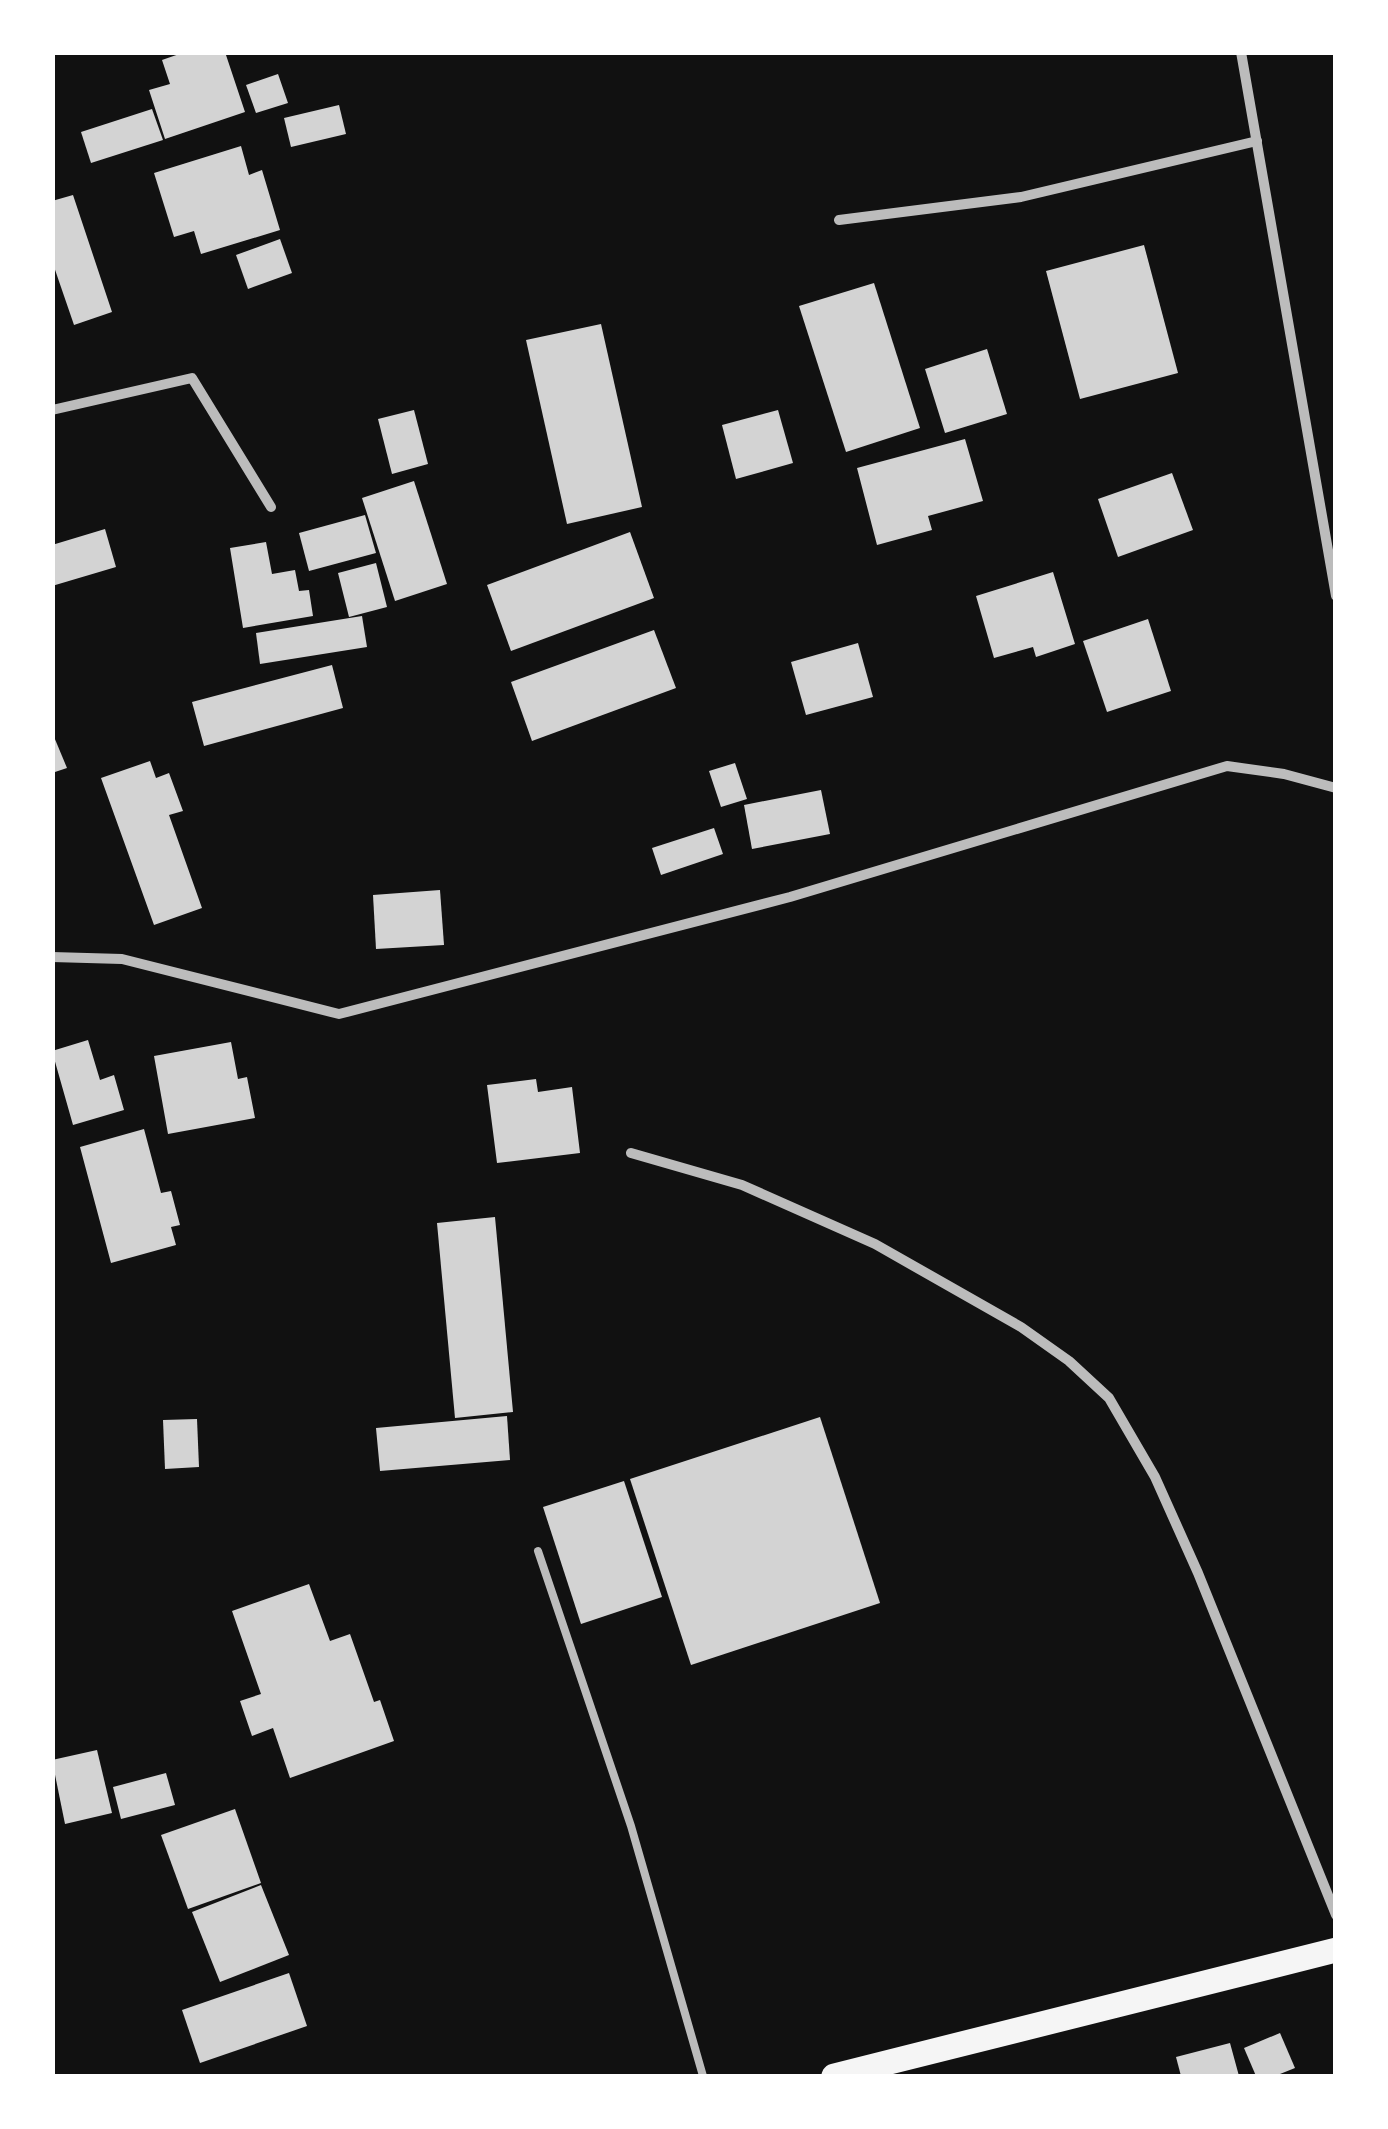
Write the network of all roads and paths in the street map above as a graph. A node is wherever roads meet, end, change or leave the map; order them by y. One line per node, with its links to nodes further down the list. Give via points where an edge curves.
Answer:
1 (1241, 52): 2 (street)
2 (1258, 142): 3 (street, via 1021,197); 7 (street)
3 (839, 220)
4 (52, 410): 6 (street, via 192,378)
5 (1336, 503): 7 (street)
6 (272, 507)
7 (1320, 508): 8 (street)
8 (1336, 596)
9 (1336, 788): 10 (street, via 1227,766 790,897 340,1014 122,958)
10 (52, 957)
11 (631, 1153): 13 (street, via 742,1185 875,1244 1021,1327 1110,1398 1198,1573)
12 (538, 1551): 15 (lane, via 631,1826)
13 (1336, 1915)
14 (1336, 1950): 16 (main road)
15 (703, 2076)
16 (834, 2076)

